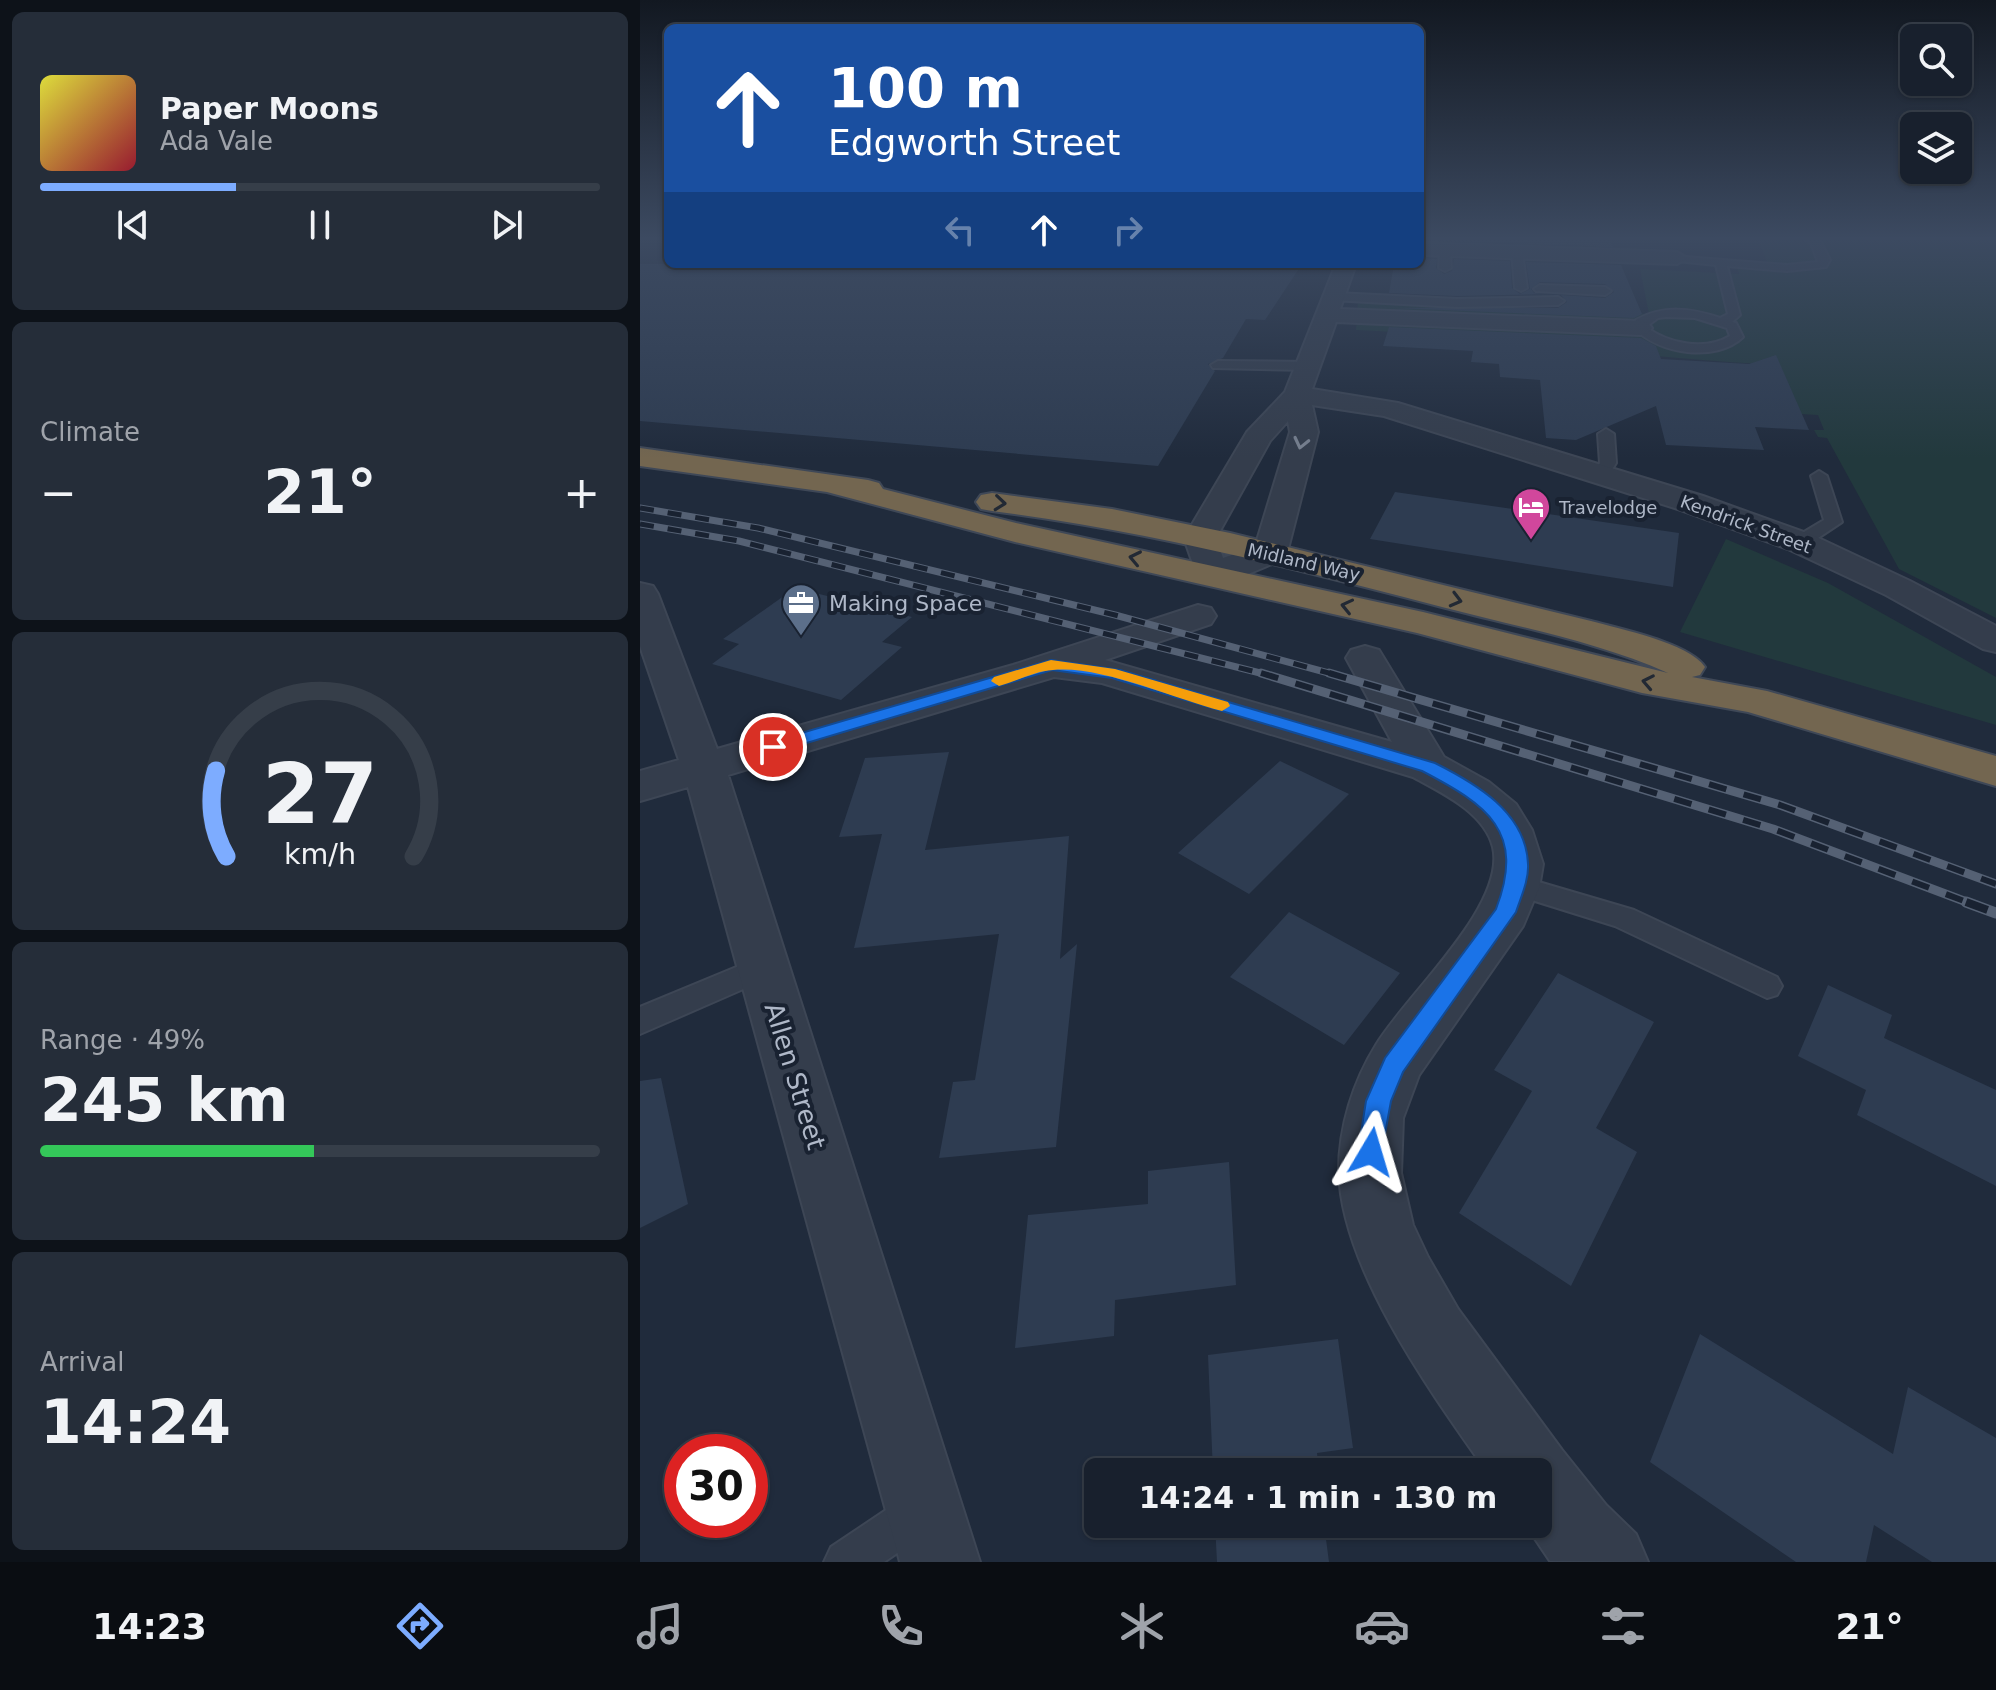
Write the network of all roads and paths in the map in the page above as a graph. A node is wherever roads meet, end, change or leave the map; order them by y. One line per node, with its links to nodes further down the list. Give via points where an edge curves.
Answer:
1 (1330, 312): 7 (street)
2 (1415, 312): 5 (street)
3 (1733, 312): 4 (lane)
4 (1724, 321): 5 (lane, via 1666,313 1645,318); 5 (lane, via 1737,337 1711,346 1666,342)
5 (1640, 328)
6 (1218, 365): 7 (lane)
7 (1303, 381): 10 (street, Kendrick Street); 13 (street, via 1257,438); 15 (street, one-way to 15, via 1304,432)
8 (1606, 434): 10 (lane, via 1608,463)
9 (640, 457): 12 (highway, Midland Way)
10 (1602, 473): 14 (street, Kendrick Street)
11 (1819, 476): 14 (lane, via 1833,522)
12 (839, 487): 13 (highway, Midland Way, one-way to 13, via 1096,515); 16 (highway, Midland Way, one-way to 12)
13 (1200, 538): 15 (highway, Midland Way); 16 (street)
14 (1800, 542): 19 (street, Kendrick Street)
15 (1270, 553): 16 (street); 22 (highway, Midland Way, one-way to 22, via 1664,656)
16 (1211, 574): 22 (highway, Midland Way, one-way to 16, via 1642,681)
17 (640, 594): 23 (street, Allen Street)
18 (1198, 616): 21 (street)
19 (1996, 641)
20 (1365, 658): 24 (street)
21 (1051, 665): 23 (street); 24 (street, via 1115,674)
22 (1753, 700): 25 (highway, Midland Way)
23 (704, 767): 26 (street); 28 (street, Allen Street)
24 (1428, 767): 27 (street, via 1466,786 1502,818 1519,864)
25 (1996, 771)
26 (640, 786)
27 (1515, 885): 29 (lane, via 1624,918); 31 (street, via 1505,912 1394,1066 1378,1101 1371,1152 1374,1197 1393,1263 1432,1333)
28 (763, 968): 30 (lane); 33 (street, Allen Street)
29 (1767, 986)
30 (640, 1021)
31 (1523, 1458)
32 (1552, 1497): 35 (street)
33 (932, 1536): 34 (lane)
34 (846, 1562)
35 (1608, 1562)

